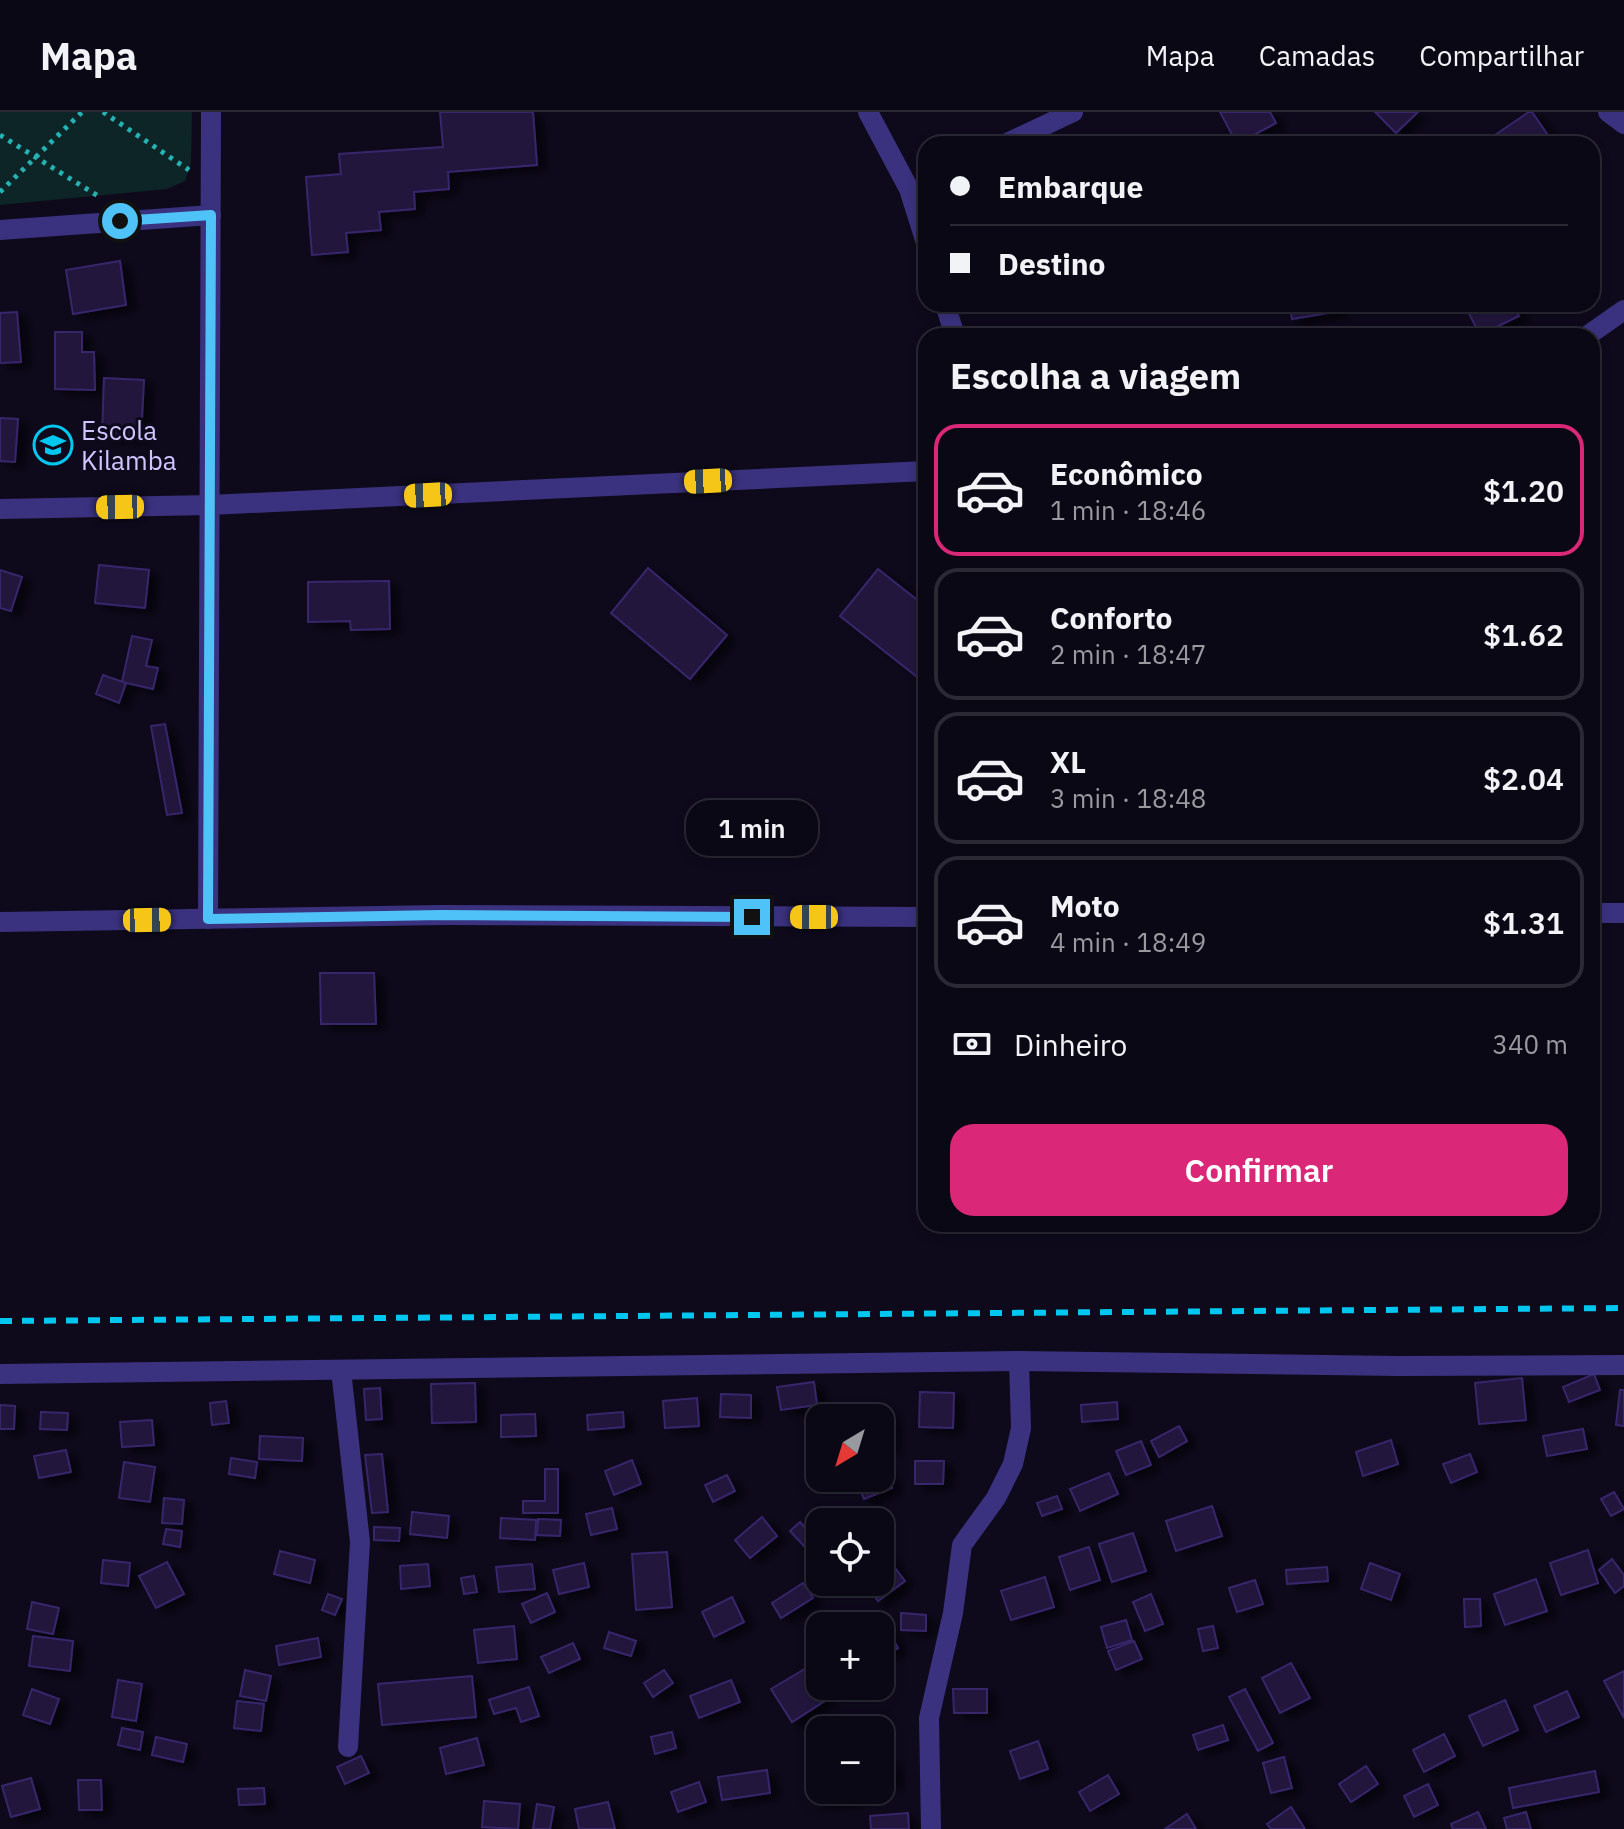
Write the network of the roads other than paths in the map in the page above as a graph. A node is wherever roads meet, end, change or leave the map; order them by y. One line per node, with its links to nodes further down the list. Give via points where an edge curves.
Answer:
1 (211, 112): 8 (street)
2 (868, 112): 7 (street)
3 (1073, 112): 6 (street)
4 (1608, 112): 5 (street)
5 (1624, 124)
6 (1022, 136)
7 (918, 185)
8 (211, 215): 9 (street); 13 (street)
9 (0, 230)
10 (1624, 310): 11 (street)
11 (1598, 328)
12 (918, 471): 13 (street)
13 (210, 505): 14 (street); 18 (street)
14 (0, 509)
15 (1600, 913): 16 (street)
16 (1624, 913)
17 (918, 917): 18 (street)
18 (208, 919): 19 (street)
19 (0, 922)
20 (1019, 1361): 21 (street); 22 (street); 25 (street, via 1021,1428 1013,1464 962,1545 929,1718)
21 (1624, 1365)
22 (341, 1370): 23 (street); 24 (street, via 360,1542)
23 (0, 1374)
24 (348, 1747)
25 (931, 1829)

